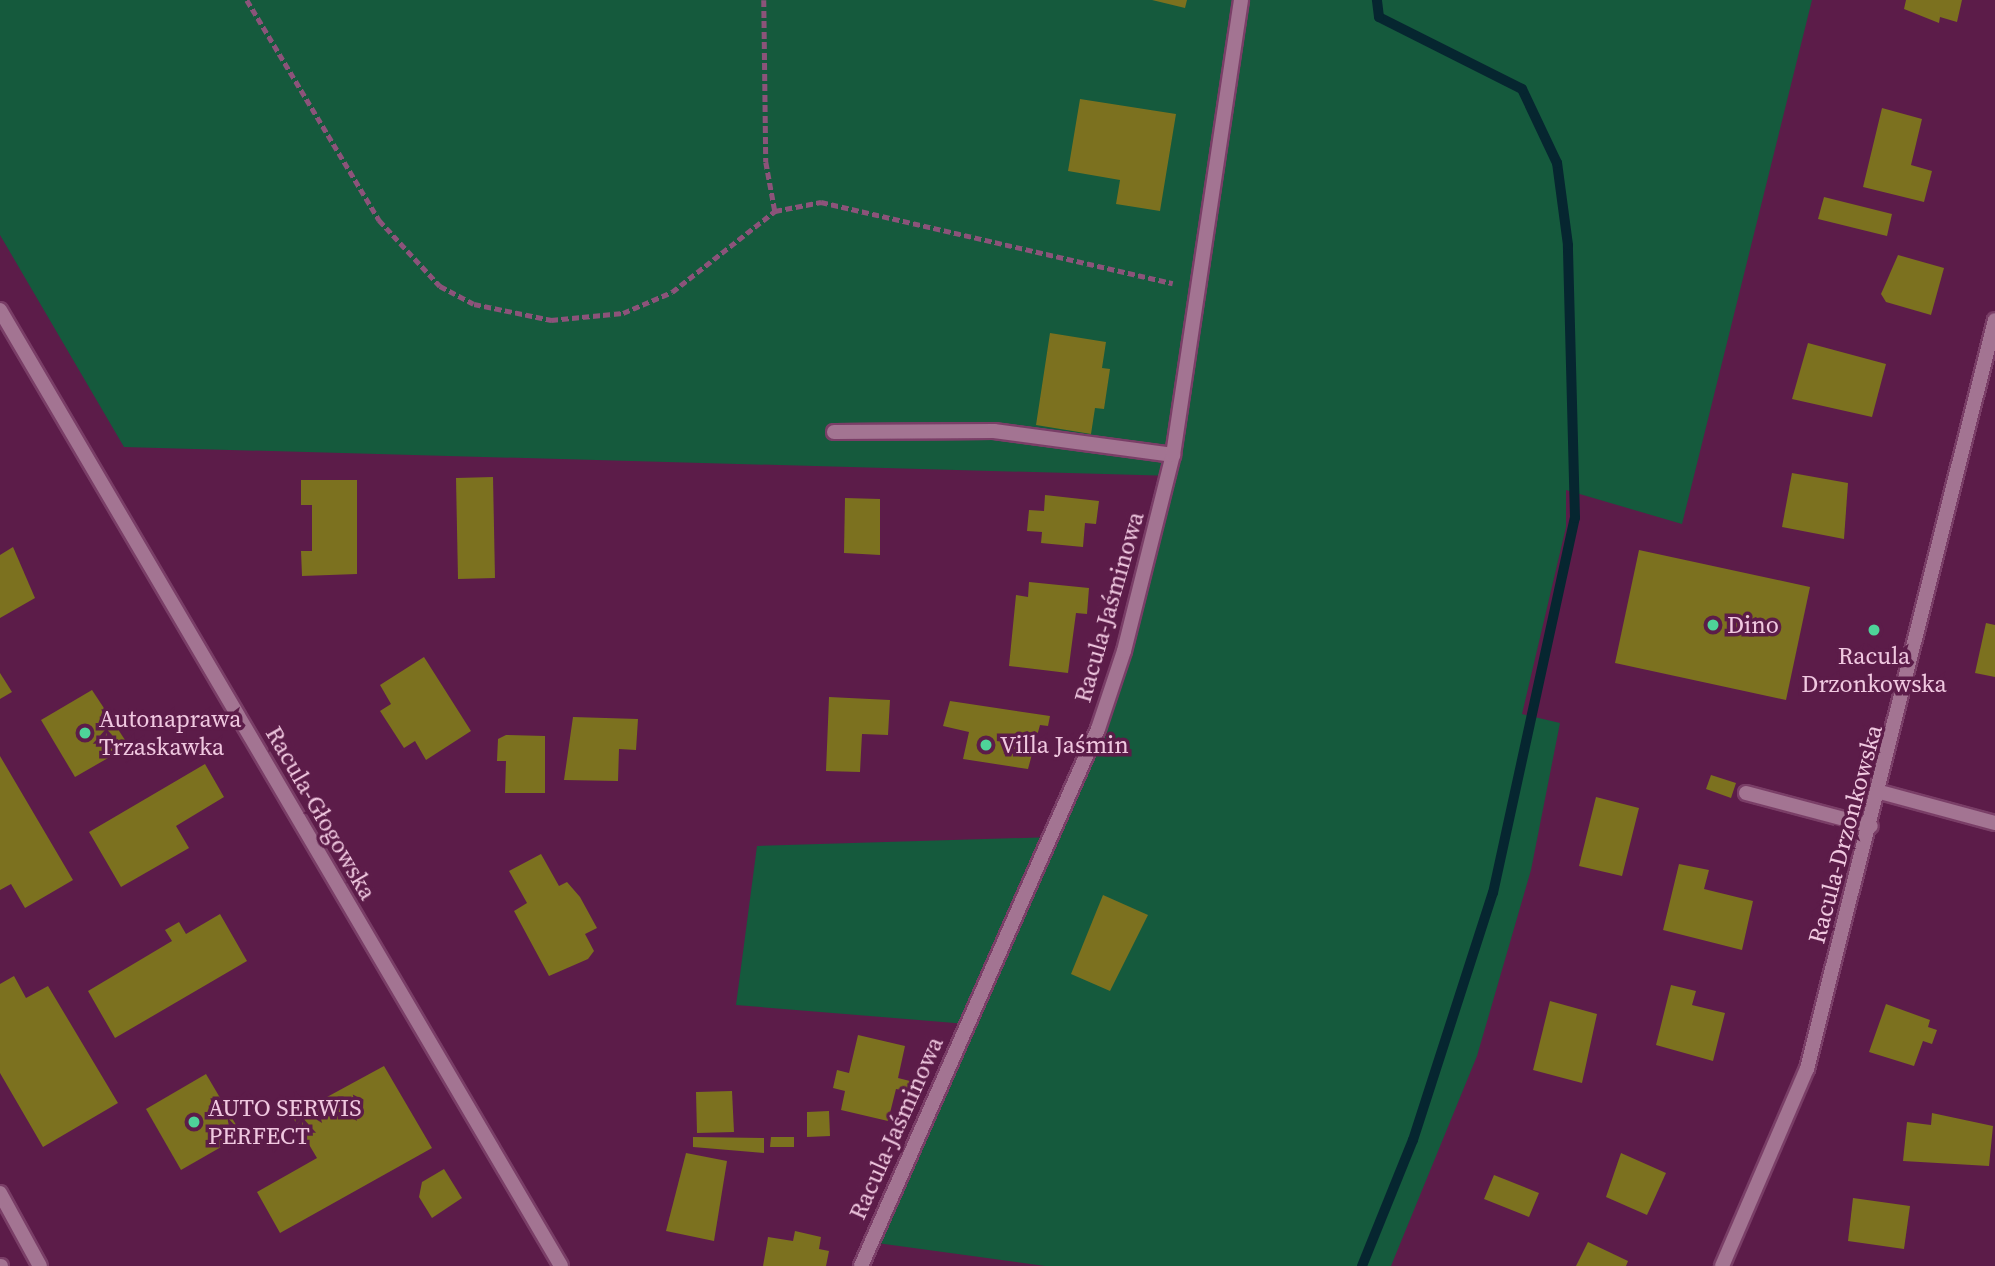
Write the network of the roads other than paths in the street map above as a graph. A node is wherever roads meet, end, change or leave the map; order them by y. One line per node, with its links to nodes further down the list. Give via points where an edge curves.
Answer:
1 (1241, 0): 5 (street, Racula-Jaśminowa)
2 (0, 310): 12 (street, Racula-Głogowska)
3 (1995, 320): 6 (street, Racula-Drzonkowska)
4 (834, 432): 5 (street, via 994,431)
5 (1173, 455): 13 (street, Racula-Jaśminowa, via 1098,729)
6 (1880, 792): 8 (street); 9 (street, Racula-Drzonkowska)
7 (1746, 793): 9 (street)
8 (1995, 823)
9 (1871, 826): 14 (street, Racula-Drzonkowska, via 1807,1069)
10 (0, 1193): 11 (street)
11 (40, 1266)
12 (561, 1266)
13 (860, 1266)
14 (1722, 1266)

